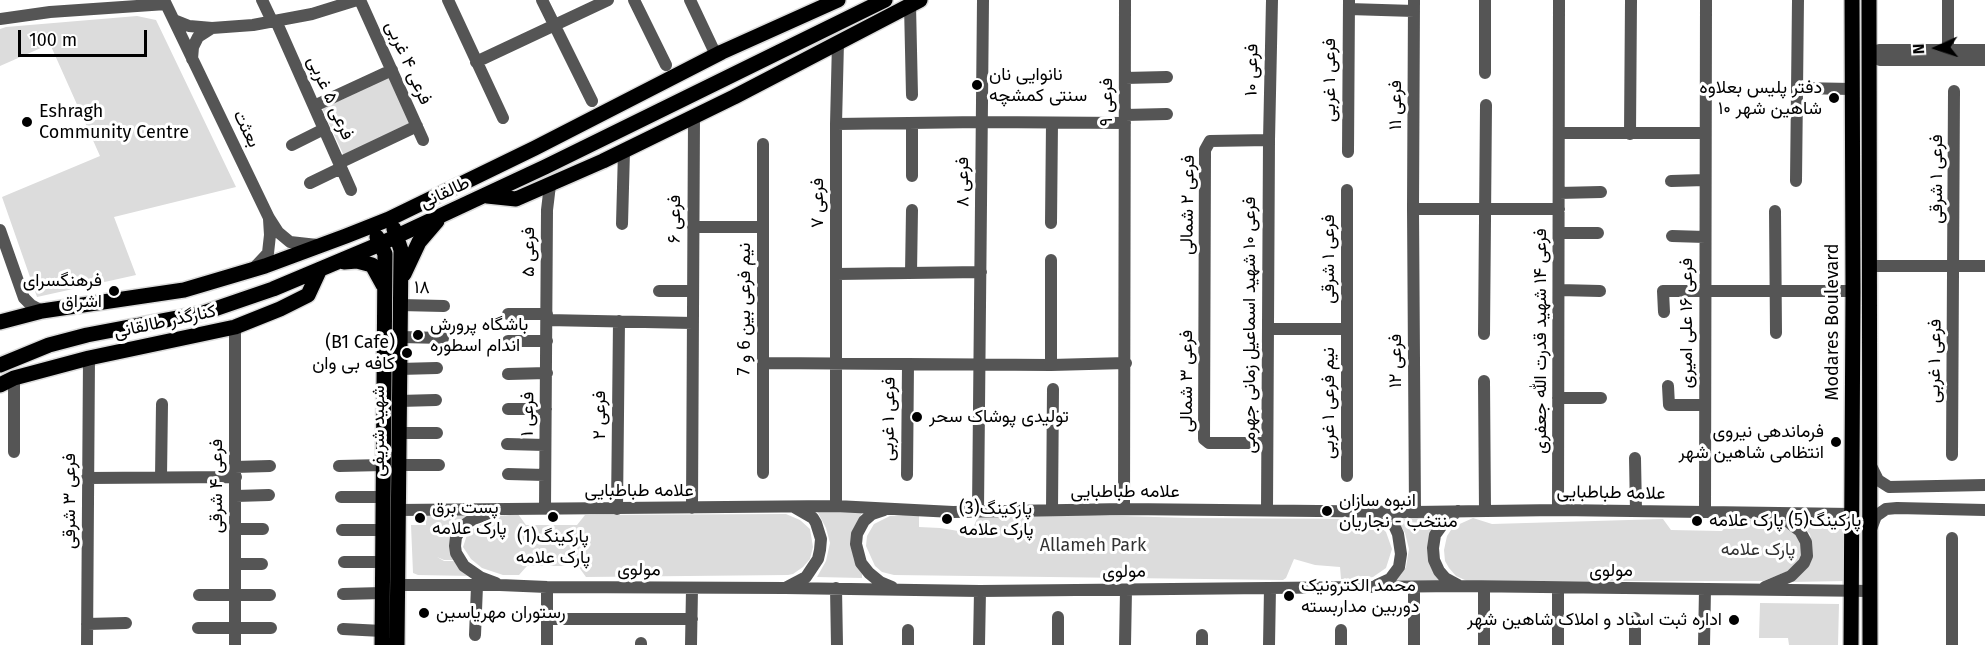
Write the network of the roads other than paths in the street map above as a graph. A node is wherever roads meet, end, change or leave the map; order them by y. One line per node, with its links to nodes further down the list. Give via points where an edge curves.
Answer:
1 (262, 0): 30 (street, فرعی ۵ غربی)
2 (358, 0): 21 (street); 42 (street, فرعی ۴ غربی)
3 (448, 0): 40 (street)
4 (542, 0): 31 (street)
5 (608, 0): 31 (street)
6 (634, 0): 41 (street)
7 (690, 0): 37 (street)
8 (838, 0): 37 (main road, طالقانی)
9 (885, 0): 83 (main road, طالقانی)
10 (983, 0): 57 (street, فرعی ۸)
11 (1125, 0): 45 (street, فرعی ۹)
12 (1272, 0): 67 (street, فرعی ۱۰)
13 (1485, 0): 43 (street)
14 (1559, 0): 63 (street)
15 (1706, 0): 64 (street, فرعی ۱۶ علی امیری)
16 (1798, 0): 46 (street)
17 (1852, 0): 47 (main road, Modares Boulevard)
18 (1869, 0): 36 (main road, Modares Boulevard)
19 (1948, 0): 34 (street)
20 (165, 2): 23 (street); 29 (street, بعثت)
21 (341, 2): 30 (street, via 312,14)
22 (915, 3): 33 (main road); 49 (street)
23 (102, 4): 24 (street)
24 (64, 5): 28 (street)
25 (1349, 5): 26 (street); 71 (street, فرعی ۱ غربی)
26 (1414, 6): 87 (street, فرعی ۱۱)
27 (1631, 7): 65 (street)
28 (0, 19)
29 (174, 20): 32 (street); 38 (street, بعثت)
30 (274, 21): 32 (street); 52 (street, فرعی ۵ غربی)
31 (554, 25): 40 (street); 50 (street)
32 (212, 28): 38 (street, via 198,37)
33 (838, 42): 54 (main road); 60 (street, فرعی ۷)
34 (1948, 50): 35 (street); 36 (street, via 1879,50)
35 (1985, 50)
36 (1869, 54): 39 (street, via 1880,60); 106 (main road, Modares Boulevard)
37 (716, 56): 91 (main road, طالقانی)
38 (192, 59): 90 (street, بعثت)
39 (1985, 60)
40 (476, 62): 55 (street)
41 (666, 65)
42 (392, 70): 52 (street); 61 (street, فرعی ۴ غربی)
43 (1485, 73)
44 (1167, 77): 45 (street)
45 (1125, 78): 56 (street, فرعی ۹)
46 (1797, 88): 47 (street); 76 (street)
47 (1852, 89): 122 (main road, Modares Boulevard)
48 (1954, 91): 107 (street, فرعی ۱ شرقی)
49 (912, 95)
50 (592, 101)
51 (1486, 105): 84 (street)
52 (314, 106): 62 (street, فرعی ۵ غربی)
53 (1167, 114): 56 (street)
54 (694, 117): 70 (main road); 95 (street, فرعی ۶)
55 (503, 118)
56 (1125, 119): 59 (street); 147 (street, فرعی ۹)
57 (981, 122): 58 (street); 59 (street); 111 (street, فرعی ۸)
58 (912, 123): 60 (street); 73 (street)
59 (1052, 123): 92 (street)
60 (836, 124): 113 (street, فرعی ۷)
61 (417, 126): 66 (street, فرعی ۴ غربی); 72 (street)
62 (324, 129): 69 (street); 72 (street, فرعی ۵ غربی)
63 (1559, 133): 65 (street); 82 (street)
64 (1705, 133): 65 (street); 74 (street, فرعی ۱۶ علی امیری)
65 (1630, 134)
66 (423, 140)
67 (1269, 140): 123 (street, فرعی ۲ شمالی, via 1210,141 1205,150); 134 (street, فرعی ۱۰ شهید اسماعیل زمانی جهرمی)
68 (763, 144): 96 (street, نیم فرعی بین 6 و 7)
69 (292, 145)
70 (624, 151): 78 (main road); 93 (street)
71 (1348, 152)
72 (340, 165): 77 (street); 79 (street, فرعی ۵ غربی)
73 (912, 176)
74 (1705, 180): 75 (street); 102 (street, فرعی ۱۶ علی امیری)
75 (1671, 181)
76 (1796, 181)
77 (309, 183)
78 (550, 185): 83 (main road, via 516,199); 129 (street, فرعی ۵)
79 (351, 190)
80 (1347, 190): 135 (street, فرعی ۱ شرقی)
81 (1601, 192): 82 (street)
82 (1559, 193): 85 (street)
83 (484, 196): 89 (main road, طالقانی)
84 (1486, 209): 85 (street); 87 (street); 140 (street)
85 (1559, 209): 99 (street, فرعی ۱۴ شهید قدرت الله جعفری)
86 (912, 210): 112 (street)
87 (1413, 210): 212 (street, فرعی ۱۲)
88 (1775, 212): 121 (street)
89 (443, 215): 100 (main road, طالقانی); 114 (main road, via 419,242)
90 (269, 218): 104 (street, بعثت, via 290,242); 110 (street, via 268,253)
91 (388, 219): 94 (main road, طالقانی); 100 (main road, شهید شریفی)
92 (1051, 223)
93 (622, 224)
94 (372, 226): 103 (main road, شهید شریفی); 104 (main road, طالقانی)
95 (693, 227): 96 (street); 118 (street, فرعی ۶)
96 (763, 227): 145 (street, نیم فرعی بین 6 و 7)
97 (0, 230): 126 (street, via 24,298)
98 (1598, 232): 99 (street)
99 (1559, 233): 116 (street, فرعی ۱۴ شهید قدرت الله جعفری)
100 (397, 236): 103 (main road, طالقانی); 114 (main road, شهید شریفی)
101 (1672, 237): 102 (street)
102 (1705, 237): 120 (street, فرعی ۱۶ علی امیری)
103 (380, 244): 109 (main road, طالقانی); 115 (main road, شهید شریفی, via 384,254)
104 (320, 245): 110 (main road, طالقانی)
105 (1051, 260): 151 (street)
106 (1870, 266): 107 (street); 137 (main road, Modares Boulevard)
107 (1955, 266): 108 (street); 174 (street, فرعی ۱ غربی)
108 (1985, 266)
109 (326, 267): 115 (main road, via 357,261 372,266); 133 (main road, کنارگذر طالقانی, via 308,295); 149 (main road, طالقانی, via 203,314 87,335)
110 (253, 269): 126 (main road, طالقانی, via 184,290)
111 (981, 272): 112 (street); 150 (street, فرعی ۸)
112 (911, 273): 113 (street)
113 (836, 274): 146 (street, فرعی ۷)
114 (401, 282): 124 (main road, شهید شریفی)
115 (384, 288): 139 (main road, شهید شریفی)
116 (1559, 290): 119 (street); 161 (street, فرعی ۱۴ شهید قدرت الله جعفری)
117 (659, 291): 118 (street)
118 (693, 291): 132 (street, فرعی ۶)
119 (1600, 291)
120 (1705, 291): 121 (street); 127 (street, via 1663,291); 165 (street, فرعی ۱۶ علی امیری)
121 (1777, 291): 122 (street); 138 (street)
122 (1853, 291): 136 (main road, Modares Boulevard)
123 (1205, 294): 170 (street, فرعی ۳ شمالی, via 1204,438 1209,443)
124 (400, 305): 125 (street, ۱۸); 139 (main road, شهید شریفی)
125 (444, 306)
126 (42, 311): 131 (main road, طالقانی)
127 (1664, 312)
128 (508, 314): 129 (street)
129 (547, 317): 130 (street); 143 (street, فرعی ۱)
130 (619, 321): 132 (street); 199 (street, فرعی ۲)
131 (0, 322)
132 (693, 323): 196 (street, فرعی ۶)
133 (235, 327): 144 (main road, کنارگذر طالقانی); 181 (street, فرعی ۴ شرقی)
134 (1268, 329): 135 (street); 170 (street, فرعی ۱۰ شهید اسماعیل زمانی جهرمی)
135 (1346, 329): 186 (street, نیم فرعی ۱ غربی)
136 (1853, 330): 137 (main road); 215 (main road, Modares Boulevard)
137 (1870, 330): 178 (main road, Modares Boulevard)
138 (1776, 333)
139 (394, 334): 141 (street); 153 (main road, شهید شریفی); 176 (main road, شهید شریفی)
140 (1484, 334)
141 (442, 338)
142 (508, 341): 143 (street)
143 (547, 341): 154 (street, فرعی ۱)
144 (89, 358): 157 (main road, کنارگذر طالقانی); 188 (street, فرعی ۳ شرقی)
145 (764, 363): 146 (street); 183 (street, نیم فرعی بین 6 و 7)
146 (834, 363): 148 (street); 194 (street, فرعی ۷)
147 (1126, 363): 151 (street); 201 (street, فرعی ۹)
148 (908, 364): 150 (street); 185 (street, فرعی ۱ غربی)
149 (0, 365)
150 (980, 365): 151 (street); 203 (street, فرعی ۸)
151 (1051, 365)
152 (436, 368): 153 (street)
153 (399, 369): 163 (main road, شهید شریفی)
154 (547, 373): 155 (street); 167 (street, فرعی ۱)
155 (508, 374)
156 (1484, 381): 210 (street)
157 (7, 382): 173 (street)
158 (1668, 386): 165 (street, via 1669,405)
159 (1053, 389): 204 (street)
160 (1601, 398): 161 (street)
161 (1558, 399): 206 (street, فرعی ۱۴ شهید قدرت الله جعفری)
162 (436, 400): 163 (street)
163 (399, 401): 168 (main road, شهید شریفی)
164 (162, 404): 187 (street)
165 (1705, 405): 213 (street, فرعی ۱۶ علی امیری)
166 (508, 409): 167 (street)
167 (546, 409): 172 (street, فرعی ۱)
168 (399, 433): 169 (street); 176 (main road, شهید شریفی)
169 (437, 433)
170 (1267, 443): 205 (street, فرعی ۱۰ شهید اسماعیل زمانی جهرمی)
171 (507, 444): 172 (street)
172 (545, 445): 184 (street, فرعی ۱)
173 (14, 452)
174 (1952, 455)
175 (1635, 458): 211 (street)
176 (391, 465): 177 (street); 180 (street); 193 (main road, شهید شریفی); 202 (main road, شهید شریفی)
177 (439, 465)
178 (1871, 465): 189 (street, via 1882,484 1897,487); 220 (main road, Modares Boulevard)
179 (270, 466): 181 (street)
180 (339, 466)
181 (236, 472): 187 (street); 191 (street, فرعی ۴ شرقی)
182 (508, 474): 184 (street)
183 (763, 474)
184 (545, 475): 198 (street, فرعی ۱)
185 (907, 475)
186 (1347, 476)
187 (161, 477): 188 (street)
188 (87, 478): 256 (street, فرعی ۳ شرقی)
189 (1985, 484)
190 (269, 495): 191 (street)
191 (236, 496): 216 (street, فرعی ۴ شرقی)
192 (341, 497): 193 (street)
193 (383, 497): 219 (main road, شهید شریفی)
194 (836, 506): 195 (street, علامه طباطبایی); 200 (street, علامه طباطبایی)
195 (794, 507): 196 (street, علامه طباطبایی); 234 (street, via 813,518 822,539 818,559 806,577)
196 (692, 508): 199 (street, علامه طباطبایی)
197 (502, 509): 198 (street, علامه طباطبایی); 202 (street, علامه طباطبایی); 227 (street, via 467,523 459,531 455,546 464,566)
198 (545, 509): 199 (street, علامه طباطبایی)
199 (618, 509)
200 (888, 509): 203 (street, علامه طباطبایی); 239 (street, via 872,514 860,526 857,550 861,563 874,578)
201 (1124, 509): 204 (street, علامه طباطبایی); 205 (street, علامه طباطبایی)
202 (398, 510): 226 (main road, شهید شریفی)
203 (978, 510): 204 (street, علامه طباطبایی)
204 (1052, 510)
205 (1267, 510): 208 (street, علامه طباطبایی)
206 (1558, 510): 210 (street, علامه طباطبایی); 211 (street, علامه طباطبایی)
207 (1985, 510): 220 (street, via 1897,507 1880,513)
208 (1373, 511): 212 (street, علامه طباطبایی); 231 (street, via 1394,525 1401,554 1399,567 1390,579)
209 (1458, 511): 210 (street, علامه طباطبایی); 212 (street, علامه طباطبایی); 229 (street, via 1435,535 1433,548 1439,570)
210 (1485, 511)
211 (1636, 511): 213 (street, علامه طباطبایی)
212 (1415, 512)
213 (1705, 512): 214 (street, علامه طباطبایی)
214 (1766, 512): 215 (street, علامه طباطبایی); 242 (street, via 1794,525 1808,548 1804,563 1791,576)
215 (1852, 514): 244 (main road, Modares Boulevard)
216 (236, 529): 217 (street); 224 (street, فرعی ۴ شرقی)
217 (263, 529)
218 (342, 530): 219 (street)
219 (383, 530): 223 (main road, شهید شریفی)
220 (1871, 530): 245 (main road, Modares Boulevard)
221 (1952, 538): 284 (street)
222 (344, 562): 223 (street)
223 (382, 562): 246 (main road, شهید شریفی)
224 (236, 564): 225 (street); 249 (street, فرعی ۴ شرقی)
225 (262, 564)
226 (398, 585): 228 (street, مولوی); 267 (main road, شهید شریفی)
227 (501, 585): 228 (street, مولوی); 230 (street, مولوی)
228 (477, 586): 263 (street)
229 (1460, 586): 232 (street, مولوی); 233 (street, مولوی)
230 (547, 587): 238 (street, مولوی); 253 (street)
231 (1373, 587): 232 (street, مولوی); 236 (street, مولوی)
232 (1414, 587): 277 (street)
233 (1484, 587): 237 (street, مولوی); 278 (street)
234 (785, 588): 235 (street, مولوی); 238 (street, مولوی)
235 (836, 588): 239 (street, مولوی); 270 (street)
236 (1270, 588): 241 (street, مولوی); 275 (street)
237 (1558, 588): 240 (street, مولوی); 279 (street)
238 (692, 589): 254 (street)
239 (903, 589): 243 (street, مولوی)
240 (1705, 589): 242 (street, مولوی); 281 (street)
241 (1125, 590): 243 (street, مولوی); 274 (street)
242 (1759, 590): 244 (street, مولوی)
243 (980, 591): 272 (street)
244 (1852, 591): 245 (street, مولوی); 282 (main road, Modares Boulevard)
245 (1871, 591): 283 (main road, Modares Boulevard)
246 (382, 593): 247 (street); 264 (main road, شهید شریفی)
247 (343, 594)
248 (199, 595): 249 (street)
249 (236, 595): 250 (street); 258 (street, فرعی ۴ شرقی)
250 (270, 595)
251 (1058, 617): 273 (street)
252 (1635, 618): 280 (street)
253 (547, 619): 254 (street); 268 (street)
254 (692, 619): 269 (street)
255 (126, 623): 256 (street)
256 (87, 624): 265 (street, فرعی ۳ شرقی)
257 (198, 628): 258 (street)
258 (236, 628): 259 (street); 266 (street, فرعی ۴ شرقی)
259 (271, 628)
260 (343, 629): 264 (street)
261 (908, 630): 271 (street)
262 (1341, 630): 276 (street)
263 (476, 635)
264 (382, 638)
265 (87, 645)
266 (235, 645)
267 (398, 645)
268 (547, 645)
269 (691, 645)
270 (837, 645)
271 (908, 645)
272 (979, 645)
273 (1058, 645)
274 (1125, 645)
275 (1269, 645)
276 (1341, 645)
277 (1414, 645)
278 (1484, 645)
279 (1558, 645)
280 (1635, 645)
281 (1704, 645)
282 (1851, 645)
283 (1870, 645)
284 (1952, 645)

